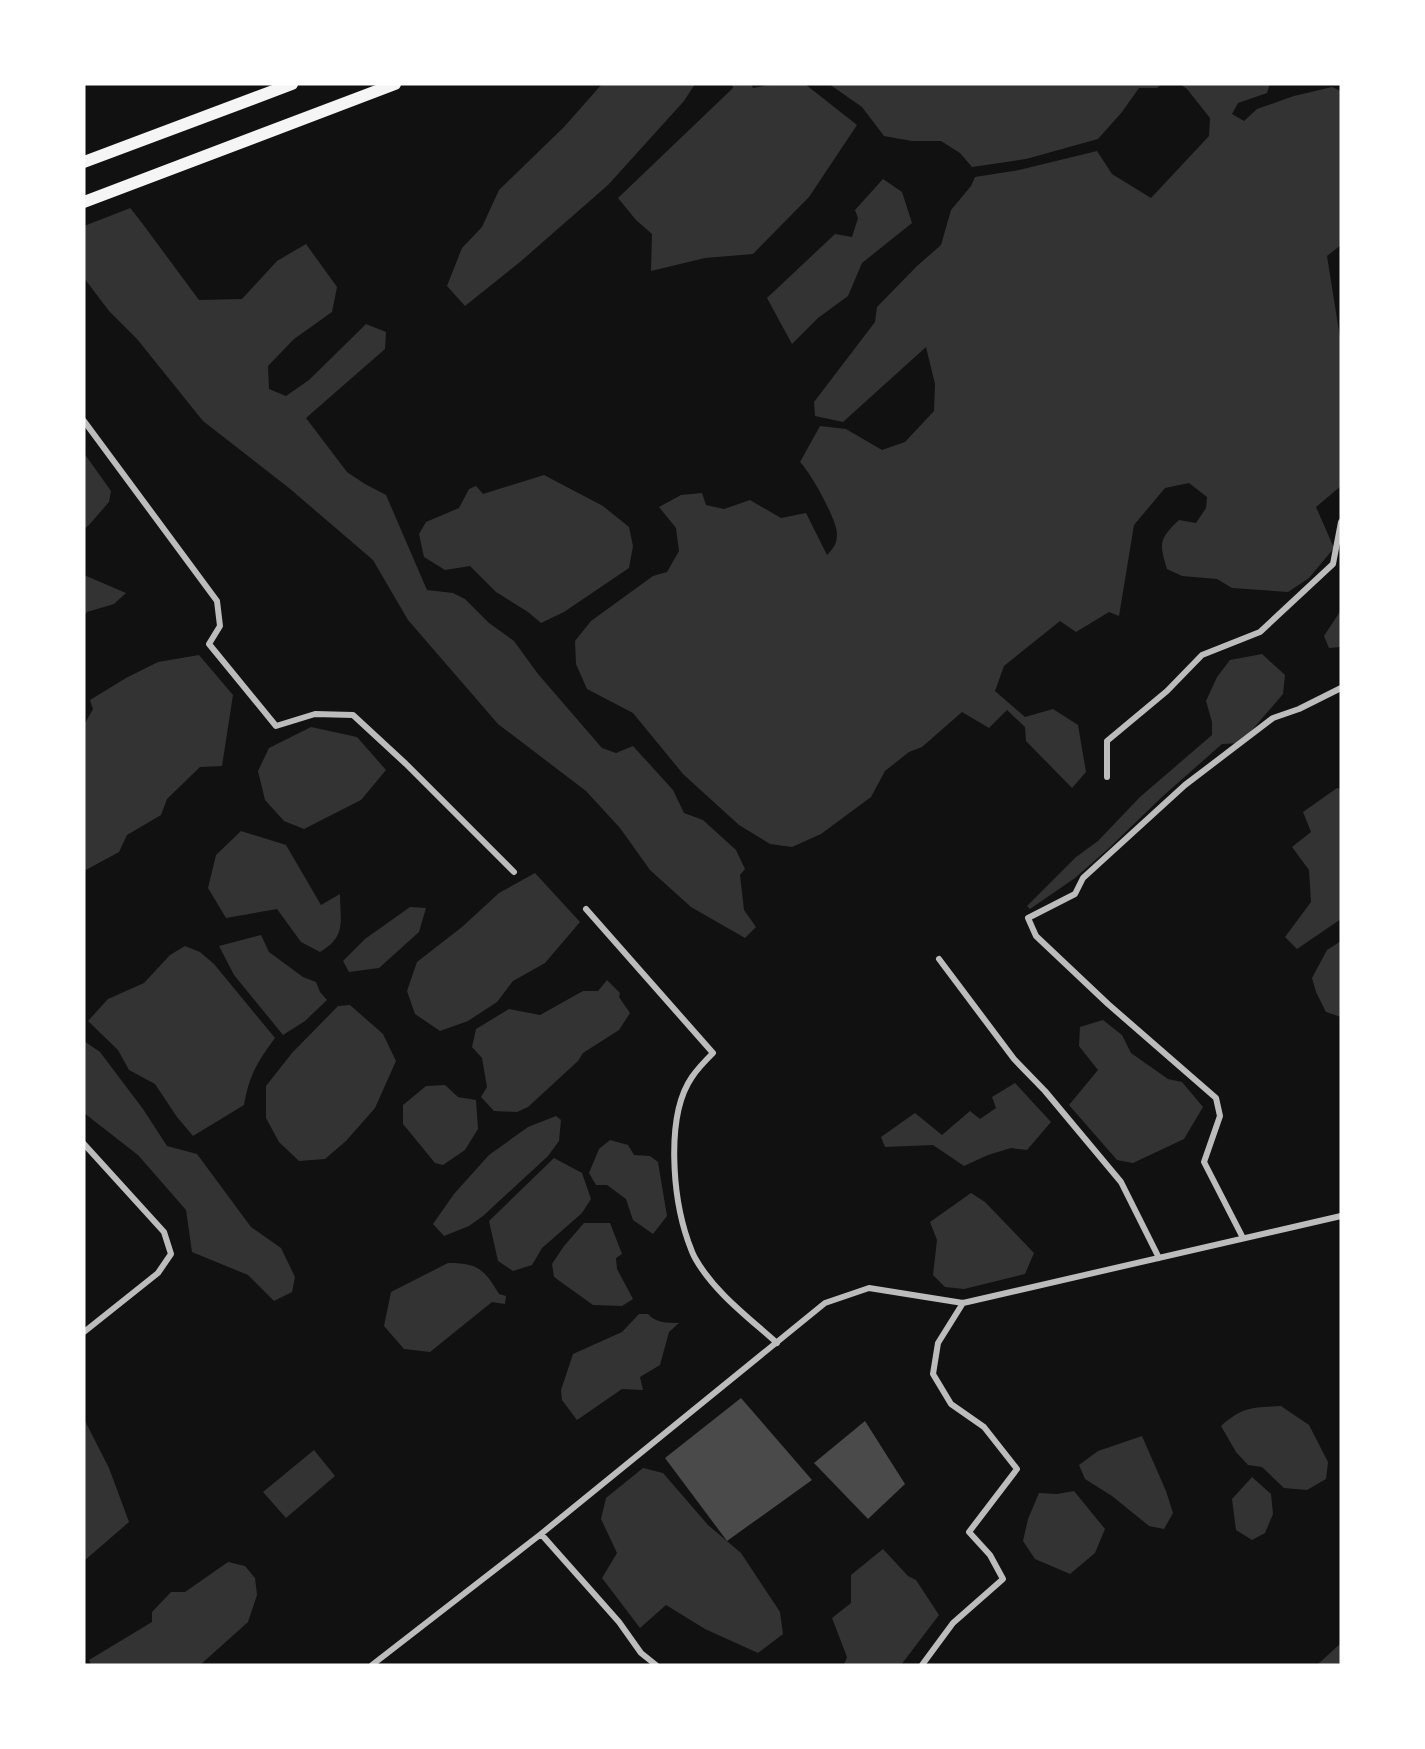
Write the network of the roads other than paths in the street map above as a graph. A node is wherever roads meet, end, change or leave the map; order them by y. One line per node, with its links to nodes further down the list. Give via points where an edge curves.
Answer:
1 (292, 84): 3 (main road)
2 (395, 84): 4 (main road)
3 (84, 162)
4 (84, 202)
5 (84, 421): 9 (street, via 217,601 220,626 209,644 276,726 315,714 352,715)
6 (1341, 522): 8 (street, via 1333,564 1260,632 1203,656 1167,692 1107,741)
7 (1341, 688): 14 (street, via 1273,718 1185,785 1083,878 1076,894 1028,918 1036,936 1107,1004 1216,1098 1220,1116 1204,1162)
8 (1107, 777)
9 (514, 872)
10 (586, 909): 18 (street, via 713,1053 692,1077 680,1105 674,1143 683,1225 694,1257 720,1291)
11 (939, 959): 15 (street, via 1014,1059 1121,1182)
12 (84, 1144): 17 (street, via 164,1232 171,1254 158,1273)
13 (1341, 1216): 14 (street)
14 (1243, 1238): 15 (street)
15 (1159, 1258): 16 (street)
16 (963, 1303): 18 (street, via 869,1288 825,1303); 22 (street, via 938,1343 933,1374 951,1404 984,1427 1017,1469 969,1532 990,1555 1003,1579 953,1623)
17 (84, 1332)
18 (777, 1343): 19 (street)
19 (541, 1534): 20 (street); 21 (street, via 619,1622 641,1653)
20 (372, 1665)
21 (656, 1665)
22 (922, 1665)

